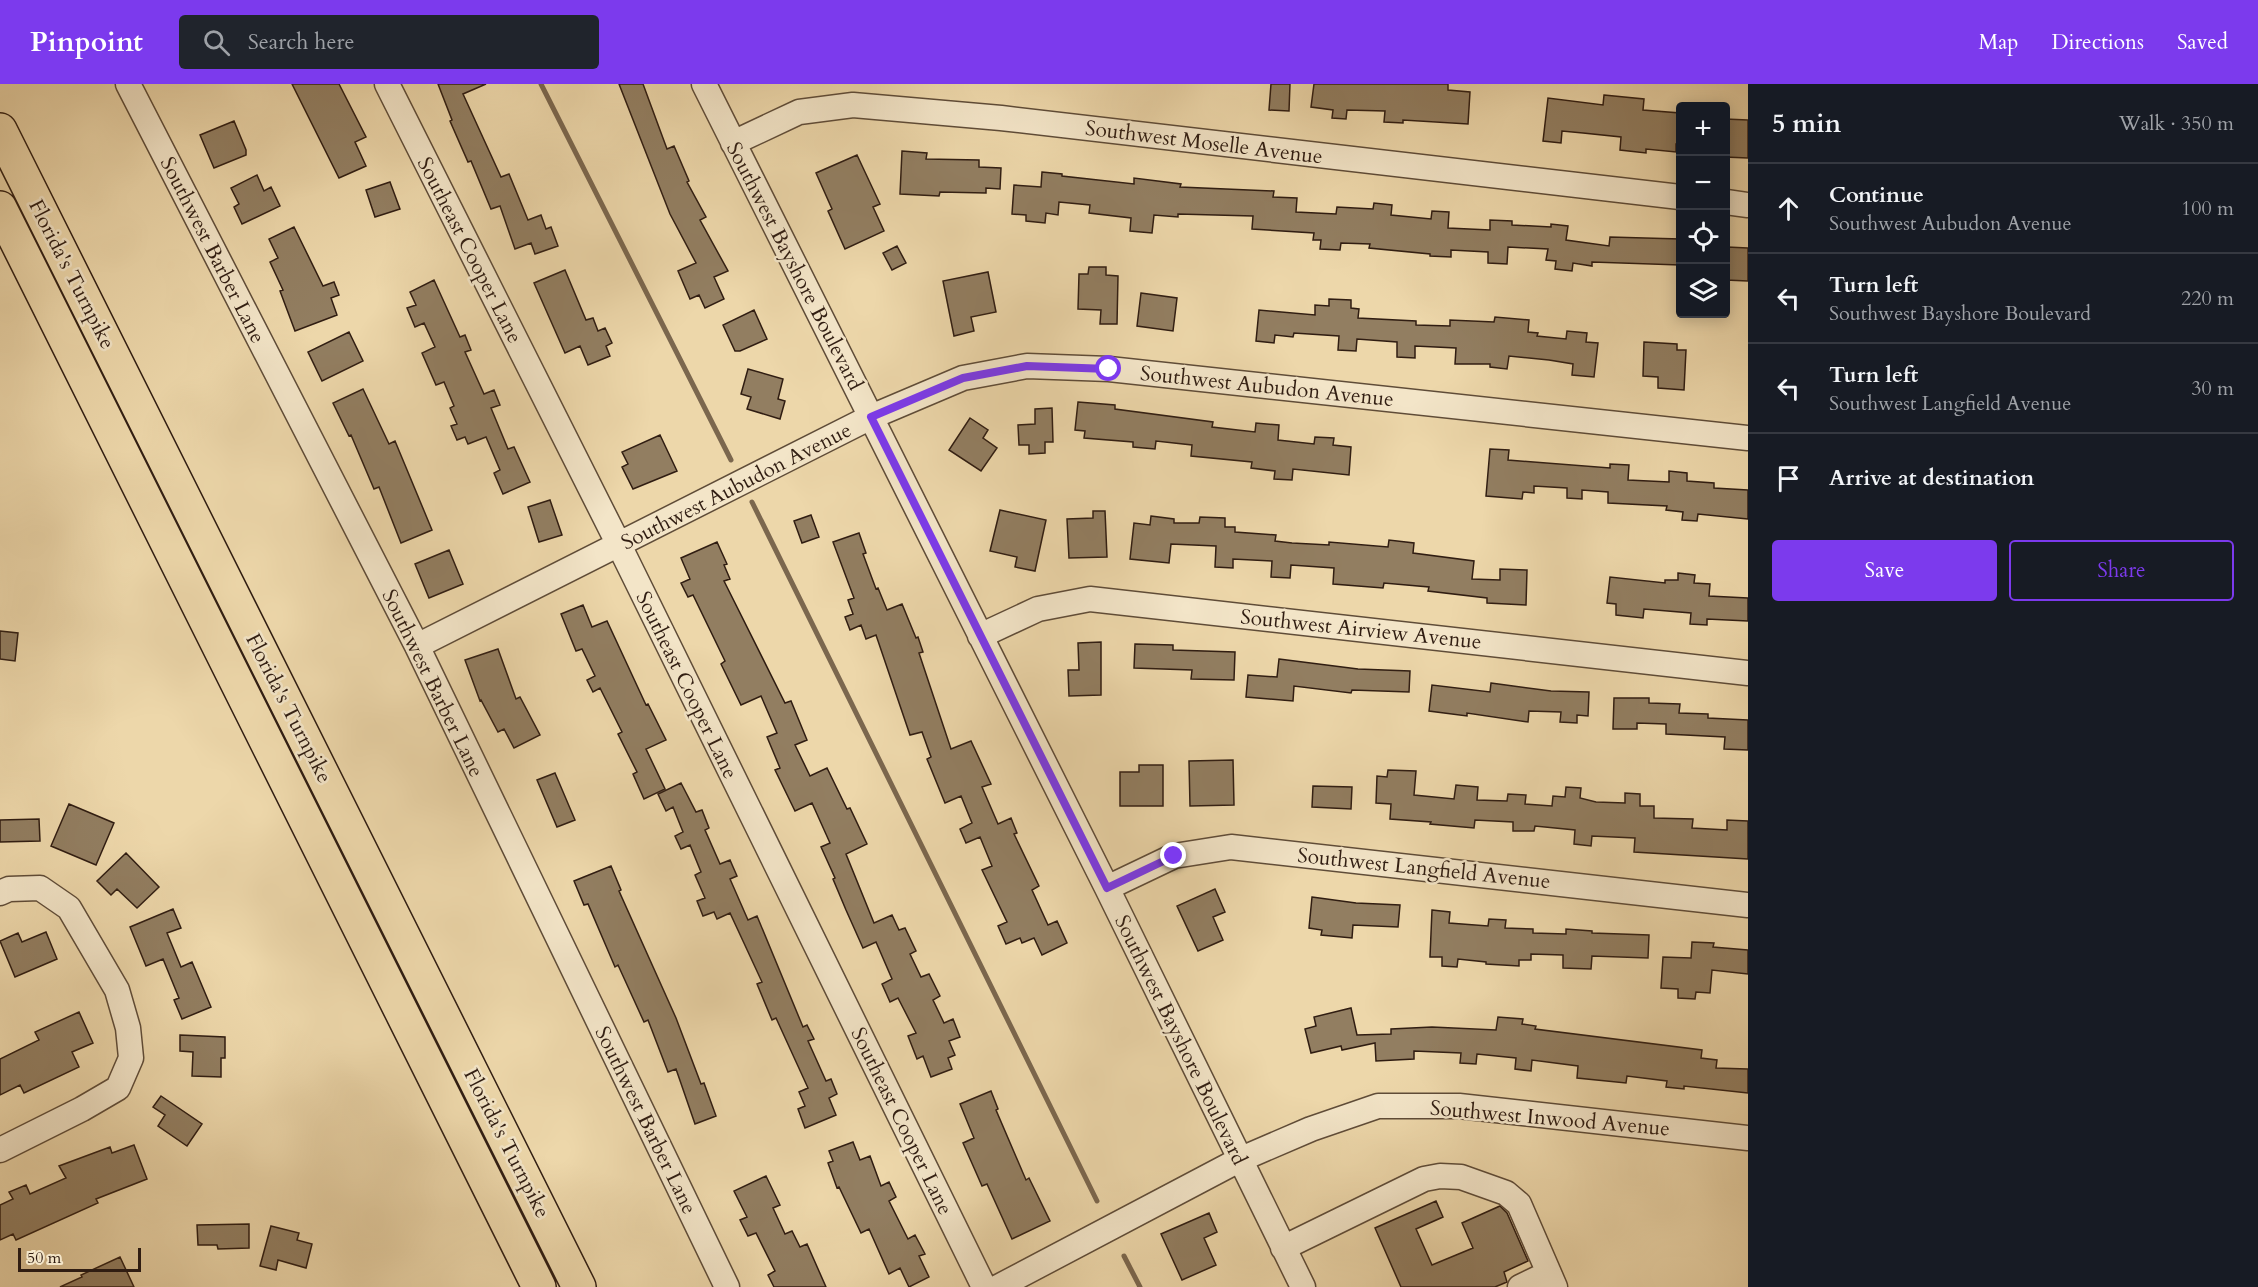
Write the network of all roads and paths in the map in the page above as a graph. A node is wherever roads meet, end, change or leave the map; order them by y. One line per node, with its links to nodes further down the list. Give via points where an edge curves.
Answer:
1 (128, 84): 14 (street, Southwest Barber Lane)
2 (387, 84): 12 (street, Southeast Cooper Lane)
3 (704, 84): 5 (street, Southwest Bayshore Boulevard)
4 (0, 130): 25 (highway, Florida's Turnpike)
5 (733, 143): 6 (street, Southwest Moselle Avenue, via 800,112 853,105 1001,118); 10 (street, Southwest Bayshore Boulevard)
6 (1676, 197)
7 (1730, 203): 8 (street)
8 (1748, 205)
9 (0, 208): 24 (highway, Florida's Turnpike)
10 (871, 417): 11 (street, Southwest Aubudon Avenue, via 963,378 1027,366 1109,369); 12 (street, Southwest Aubudon Avenue); 13 (street, Southwest Bayshore Boulevard)
11 (1748, 438)
12 (618, 545): 14 (street, Southwest Aubudon Avenue); 27 (street, Southeast Cooper Lane)
13 (980, 636): 15 (street, Southwest Airview Avenue, via 1038,609 1090,599); 16 (street, Southwest Bayshore Boulevard)
14 (417, 646): 26 (street, Southwest Barber Lane)
15 (1748, 673)
16 (1107, 888): 18 (street, Southwest Langfield Avenue, via 1174,856 1231,847); 21 (street, Southwest Bayshore Boulevard)
17 (0, 893): 20 (street, via 40,888 69,908 117,990 128,1028 131,1058 118,1088)
18 (1748, 905)
19 (1748, 1138): 21 (street, Southwest Inwood Avenue, via 1459,1106 1378,1106)
20 (0, 1150)
21 (1239, 1160): 22 (street, Southwest Bayshore Boulevard); 28 (street, Southwest Inwood Avenue)
22 (1283, 1248): 23 (street, via 1424,1179 1461,1177 1506,1193 1519,1204); 29 (street, Southwest Bayshore Boulevard)
23 (1552, 1280): 30 (street)
24 (539, 1287)
25 (579, 1287)
26 (727, 1287)
27 (984, 1287)
28 (998, 1287)
29 (1303, 1287)
30 (1520, 1287)

